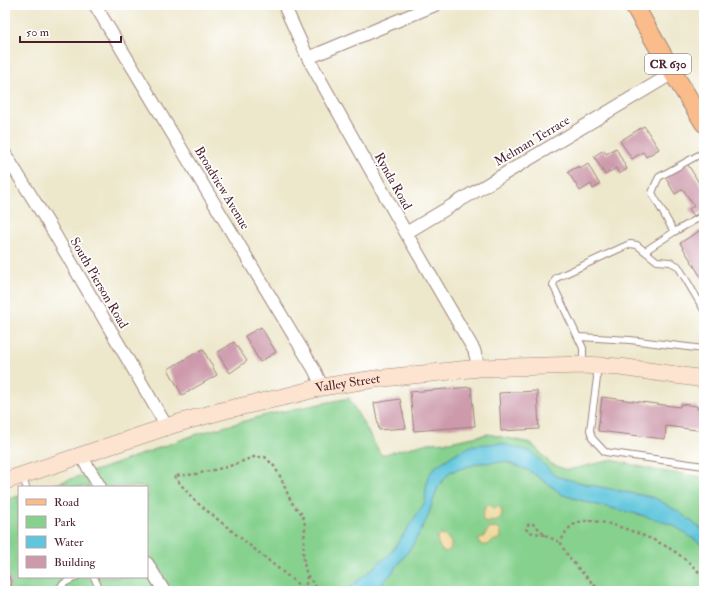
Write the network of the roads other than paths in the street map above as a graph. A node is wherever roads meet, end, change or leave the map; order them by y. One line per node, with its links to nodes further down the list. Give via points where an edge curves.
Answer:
1 (95, 5): 20 (street, Broadview Avenue, via 315,371)
2 (284, 5): 5 (street, Rynda Road)
3 (435, 5): 5 (street)
4 (634, 5): 6 (main road, CR 630)
5 (308, 58): 12 (street, Rynda Road)
6 (673, 73): 7 (main road, CR 630); 12 (street, Melman Terrace)
7 (702, 117)
8 (704, 152): 11 (lane, via 659,176 652,192)
9 (5, 154): 21 (street, South Pierson Road)
10 (704, 215): 11 (lane)
11 (674, 232): 13 (lane)
12 (406, 233): 18 (street, Rynda Road, via 474,350)
13 (645, 251): 14 (lane, via 657,261 670,262 678,266); 15 (lane, via 637,245 630,244 556,278 553,285)
14 (704, 310)
15 (579, 337): 16 (lane); 17 (lane)
16 (704, 349)
17 (590, 365): 18 (main road, Valley Street); 19 (main road, Valley Street); 23 (lane, via 597,378 590,430 592,438 605,452)
18 (479, 368): 20 (main road, Valley Street)
19 (704, 379)
20 (322, 387): 21 (main road, Valley Street)
21 (167, 427): 22 (main road, Valley Street)
22 (81, 456): 24 (main road, Valley Street); 26 (street)
23 (704, 466)
24 (24, 481): 25 (main road, Valley Street)
25 (5, 482)
26 (99, 486)
27 (148, 565): 34 (street)
28 (60, 578): 31 (lane)
29 (74, 578): 31 (lane)
30 (94, 578): 33 (lane)
31 (63, 584): 32 (lane)
32 (58, 591)
33 (100, 591)
34 (164, 591)

